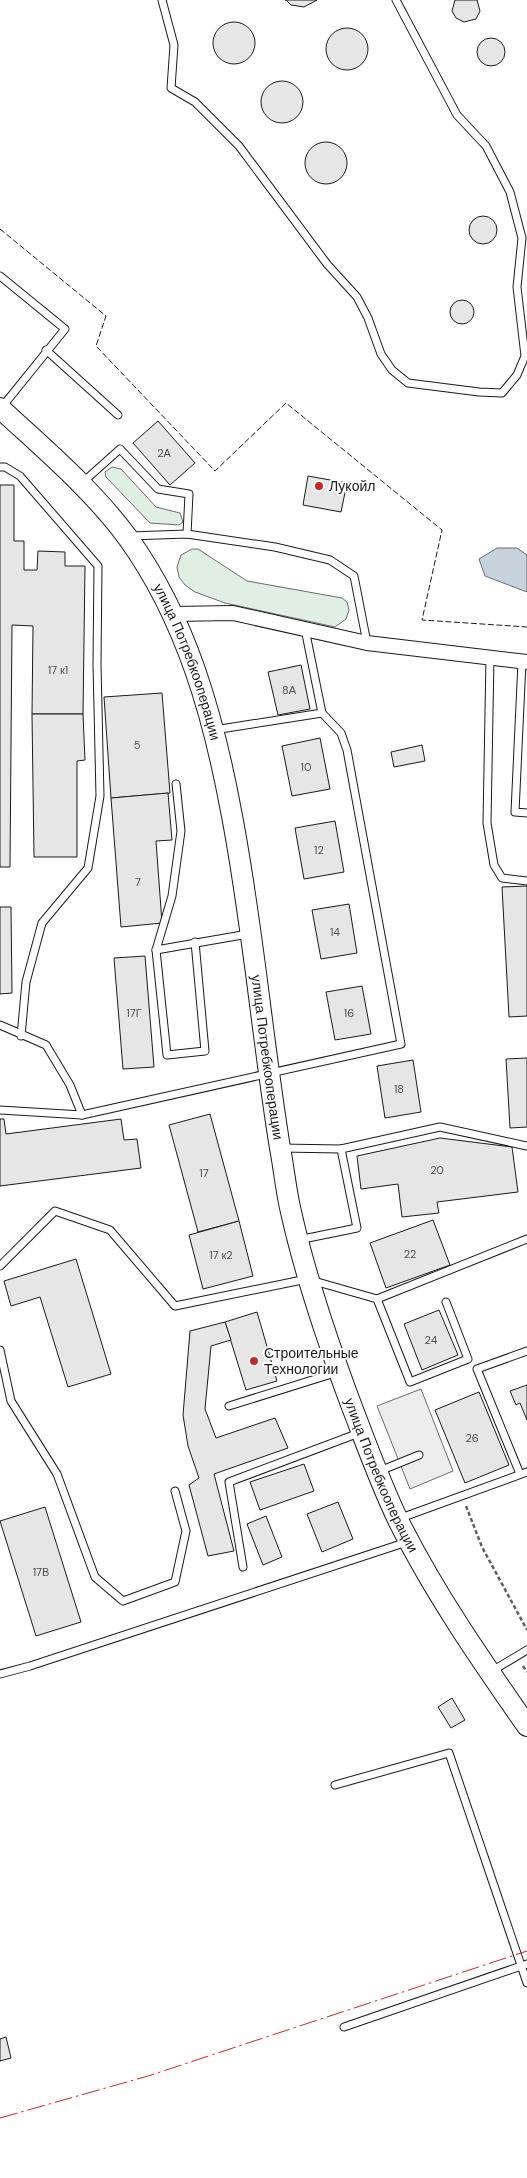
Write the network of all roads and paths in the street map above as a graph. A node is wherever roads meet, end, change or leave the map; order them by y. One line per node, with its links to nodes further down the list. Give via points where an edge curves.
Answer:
1 (162, 0): 2 (lane, via 174,45 171,88 195,102 239,146 327,264 357,297 381,354 392,370 408,383 502,393 518,375 525,356 517,287 522,238 510,192 486,146 457,115)
2 (396, 0)
3 (0, 276): 4 (lane, via 65,329)
4 (46, 350): 5 (lane); 6 (lane)
5 (0, 409): 8 (main road, улица Потребкооперации)
6 (118, 415)
7 (0, 467): 25 (lane, via 20,476 98,566 96,664 100,796 88,868 42,923 26,982)
8 (81, 483): 9 (lane, via 120,449 158,489 189,494); 10 (main road, улица Потребкооперации)
9 (187, 534): 10 (lane); 13 (lane, via 274,547 330,560 354,576)
10 (127, 536): 11 (main road, улица Потребкооперации)
11 (174, 614): 12 (street, via 233,613); 17 (main road, улица Потребкооперации, via 195,668)
12 (305, 628): 13 (street); 16 (lane)
13 (367, 643): 14 (street)
14 (490, 657): 15 (street); 20 (lane, via 487,823 494,865 502,878)
15 (524, 662): 19 (lane, via 515,812)
16 (322, 713): 17 (lane); 26 (lane, via 341,733 347,750 400,1044)
17 (213, 730): 21 (main road, улица Потребкооперации, via 236,838)
18 (176, 784): 23 (lane, via 181,831 172,896)
19 (527, 813)
20 (527, 881)
21 (251, 934): 22 (lane); 26 (main road, улица Потребкооперации)
22 (195, 942): 23 (lane); 23 (lane, via 205,1051 167,1055)
23 (156, 950)
24 (0, 1025): 25 (lane)
25 (22, 1036): 28 (lane, via 46,1045 70,1084)
26 (270, 1075): 28 (lane); 30 (main road, улица Потребкооперации)
27 (0, 1110): 28 (lane)
28 (82, 1115)
29 (527, 1146): 31 (lane, via 440,1127)
30 (280, 1148): 31 (lane); 32 (main road, улица Потребкооперации)
31 (341, 1149): 32 (lane, via 357,1228)
32 (298, 1240): 35 (main road, улица Потребкооперации)
33 (527, 1240): 36 (lane)
34 (0, 1266): 35 (lane, via 56,1211 110,1230 175,1306)
35 (308, 1279): 36 (lane); 40 (main road, улица Потребкооперации)
36 (377, 1299): 37 (lane, via 410,1382 468,1359)
37 (446, 1302)
38 (0, 1350): 46 (lane, via 11,1401 57,1474 95,1576 123,1601 175,1582 186,1531)
39 (527, 1351): 45 (lane, via 477,1369)
40 (339, 1372): 41 (lane); 42 (main road, улица Потребкооперации)
41 (229, 1406)
42 (362, 1432): 44 (main road, улица Потребкооперации); 50 (lane, via 229,1482)
43 (419, 1455): 44 (lane)
44 (377, 1472): 48 (main road, улица Потребкооперации)
45 (523, 1473): 47 (lane)
46 (175, 1491)
47 (462, 1496): 48 (lane); 51 (path, via 482,1547)
48 (398, 1519): 49 (main road, улица Потребкооперации)
49 (409, 1541): 53 (main road, улица Потребкооперации); 54 (lane)
50 (243, 1567)
51 (527, 1630)
52 (527, 1650): 53 (lane)
53 (490, 1673): 55 (main road, улица Потребкооперации)
54 (0, 1674)
55 (527, 1726)
56 (335, 1785): 57 (lane, via 449,1753)
57 (524, 1965): 58 (lane); 59 (lane)
58 (527, 1983)
59 (344, 2027)

